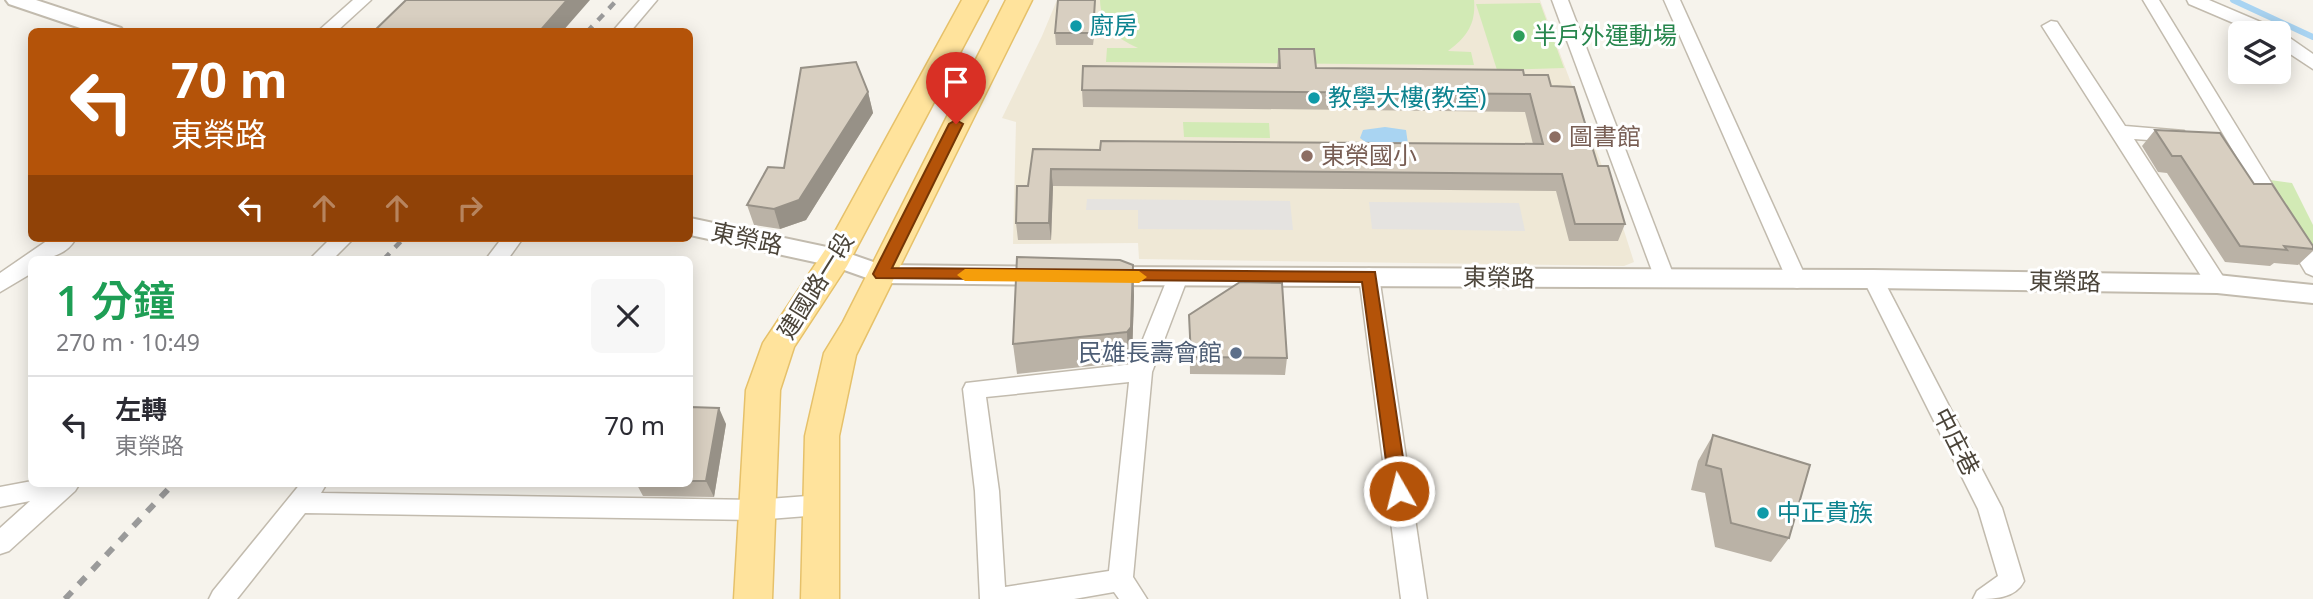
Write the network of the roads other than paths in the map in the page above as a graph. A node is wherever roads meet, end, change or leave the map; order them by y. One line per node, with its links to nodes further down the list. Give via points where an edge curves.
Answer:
1 (16, 0): 12 (street)
2 (363, 0): 13 (street)
3 (649, 0): 14 (street)
4 (975, 0): 26 (main road, 建國路一段)
5 (1019, 0): 29 (main road, 建國路一段)
6 (1560, 0): 32 (street)
7 (1672, 0): 34 (street)
8 (2151, 0): 18 (street)
9 (2195, 0): 10 (street)
10 (2243, 21)
11 (2051, 26): 17 (street)
12 (102, 28)
13 (330, 28)
14 (624, 28)
15 (2291, 46): 16 (street)
16 (2313, 62)
17 (2120, 132): 18 (street); 36 (street)
18 (2237, 140): 28 (street)
19 (693, 228): 26 (street, 東榮路)
20 (60, 242): 23 (street)
21 (339, 242): 24 (street)
22 (510, 242): 25 (street)
23 (40, 256)
24 (323, 256)
25 (498, 256)
26 (836, 258): 29 (street, 東榮路); 45 (main road, 建國路一段, via 779,343 763,390)
27 (28, 265): 35 (street)
28 (2313, 268)
29 (881, 274): 31 (street, 東榮路); 44 (main road, 建國路一段, via 840,353 832,382 822,436)
30 (1369, 276): 31 (street, 東榮路); 32 (street, 東榮路); 53 (street)
31 (1178, 277): 38 (street)
32 (1665, 279): 34 (street, 東榮路)
33 (1873, 279): 34 (street, 東榮路); 36 (street, 東榮路); 54 (street, 中庄巷, via 1990,508 2012,581)
34 (1797, 280)
35 (0, 284)
36 (2217, 284): 37 (street, 東榮路)
37 (2313, 294)
38 (1141, 372): 47 (street); 51 (street, via 974,389 987,491)
39 (49, 487): 42 (street)
40 (63, 487): 46 (street)
41 (312, 487): 43 (street)
42 (0, 497)
43 (299, 503): 45 (street); 48 (street)
44 (820, 505): 45 (street); 50 (main road, 建國路一段)
45 (756, 510): 49 (main road, 建國路一段)
46 (0, 543)
47 (1127, 590): 52 (street)
48 (222, 599)
49 (753, 599)
50 (821, 599)
51 (993, 599)
52 (1004, 599)
53 (1414, 599)
54 (1986, 599)

